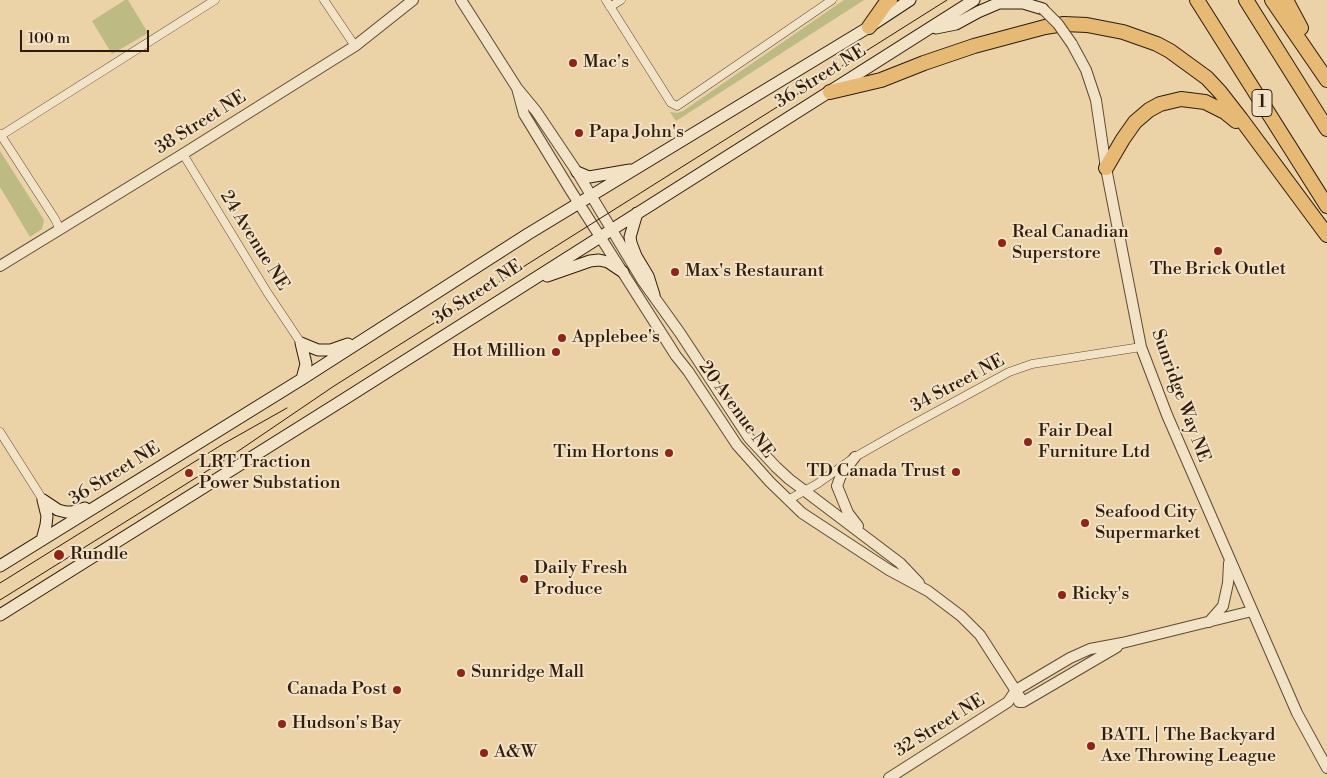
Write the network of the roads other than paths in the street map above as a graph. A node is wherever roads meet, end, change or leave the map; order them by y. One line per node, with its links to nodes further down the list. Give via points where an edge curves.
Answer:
1 (216, 0): 25 (street)
2 (324, 0): 19 (street)
3 (413, 0): 19 (street, 38 Street NE)
4 (461, 0): 22 (street)
5 (621, 0): 15 (street)
6 (832, 0): 15 (street, via 677,106 671,103)
7 (890, 0): 17 (highway)
8 (910, 0): 17 (main road, 36 Street NE)
9 (974, 0): 18 (main road, 36 Street NE)
10 (1032, 0): 16 (street, Sunridge Way NE)
11 (1197, 0): 33 (highway, 1)
12 (1246, 0): 24 (highway, 1)
13 (1272, 0): 20 (highway)
14 (1286, 0): 20 (highway)
15 (608, 3)
16 (1041, 5): 18 (main road, via 999,3 956,24); 28 (street, Sunridge Way NE, bridge, via 1072,44 1086,70 1096,100)
17 (869, 27): 29 (main road, 36 Street NE)
18 (928, 30): 23 (main road, 36 Street NE)
19 (354, 46): 27 (street, 38 Street NE)
20 (1315, 60): 21 (highway)
21 (1327, 80)
22 (517, 88): 30 (street, 20 Avenue NE); 32 (street, 20 Avenue NE, via 524,114)
23 (830, 92): 26 (highway, via 881,80 924,62 1017,34 1064,24 1087,25 1134,35 1182,59 1220,92); 34 (main road, 36 Street NE)
24 (1327, 129)
25 (0, 135): 35 (street)
26 (1257, 140): 28 (highway, via 1214,106 1192,100 1170,101 1149,110 1135,122); 37 (highway)
27 (183, 154): 35 (street, 38 Street NE); 43 (street, 24 Avenue NE)
28 (1106, 168): 44 (street, Sunridge Way NE)
29 (634, 169): 30 (main road, via 589,177); 31 (main road, 36 Street NE)
30 (577, 172): 31 (street, 20 Avenue NE)
31 (591, 196): 32 (main road, 36 Street NE); 36 (street, 20 Avenue NE)
32 (578, 203): 36 (street, 20 Avenue NE, via 590,220); 42 (main road, 36 Street NE)
33 (1327, 206)
34 (638, 213): 36 (main road, 36 Street NE); 41 (main road, via 631,243)
35 (60, 230): 38 (street, 38 Street NE)
36 (606, 233): 39 (street, 20 Avenue NE); 40 (main road, 36 Street NE); 41 (street, 20 Avenue NE)
37 (1327, 235)
38 (0, 266)
39 (623, 272): 40 (main road, via 599,260); 50 (street, 20 Avenue NE, via 724,428)
40 (529, 282): 58 (main road, 36 Street NE)
41 (654, 295): 48 (street, 20 Avenue NE, via 749,438 776,467)
42 (369, 337): 43 (main road, via 331,350 318,350); 45 (main road, 36 Street NE)
43 (301, 343): 45 (main road, via 306,364)
44 (1141, 347): 47 (street, 34 Street NE, via 1032,364 1009,372); 54 (street, Sunridge Way NE)
45 (302, 380): 51 (main road, 36 Street NE)
46 (0, 432): 49 (street)
47 (855, 457): 48 (street, 34 Street NE); 52 (street, via 837,486 848,513)
48 (804, 490): 50 (street, 34 Street NE); 52 (street, 20 Avenue NE)
49 (44, 500): 51 (main road, via 58,510 72,512); 53 (main road, via 47,516)
50 (788, 500): 56 (street, 20 Avenue NE, via 831,533)
51 (105, 501): 53 (main road, 36 Street NE)
52 (866, 537): 56 (street, 20 Avenue NE, via 900,563)
53 (42, 540): 55 (main road, 36 Street NE)
54 (1229, 559): 57 (street, Sunridge Way NE); 59 (street, via 1224,606)
55 (0, 566)
56 (928, 591): 61 (street, 20 Avenue NE, via 980,635)
57 (1252, 612): 59 (street, 32 Street NE); 64 (street, Sunridge Way NE, via 1296,713)
58 (0, 614)
59 (1209, 622): 60 (street, 32 Street NE)
60 (1122, 644): 61 (street, 32 Street NE, via 1090,649); 63 (street, 32 Street NE)
61 (1016, 690): 62 (street, 32 Street NE); 63 (street, 20 Avenue NE)
62 (1008, 702): 63 (street, 32 Street NE); 65 (street, 32 Street NE)
63 (1024, 702)
64 (1327, 768)
65 (888, 778)

